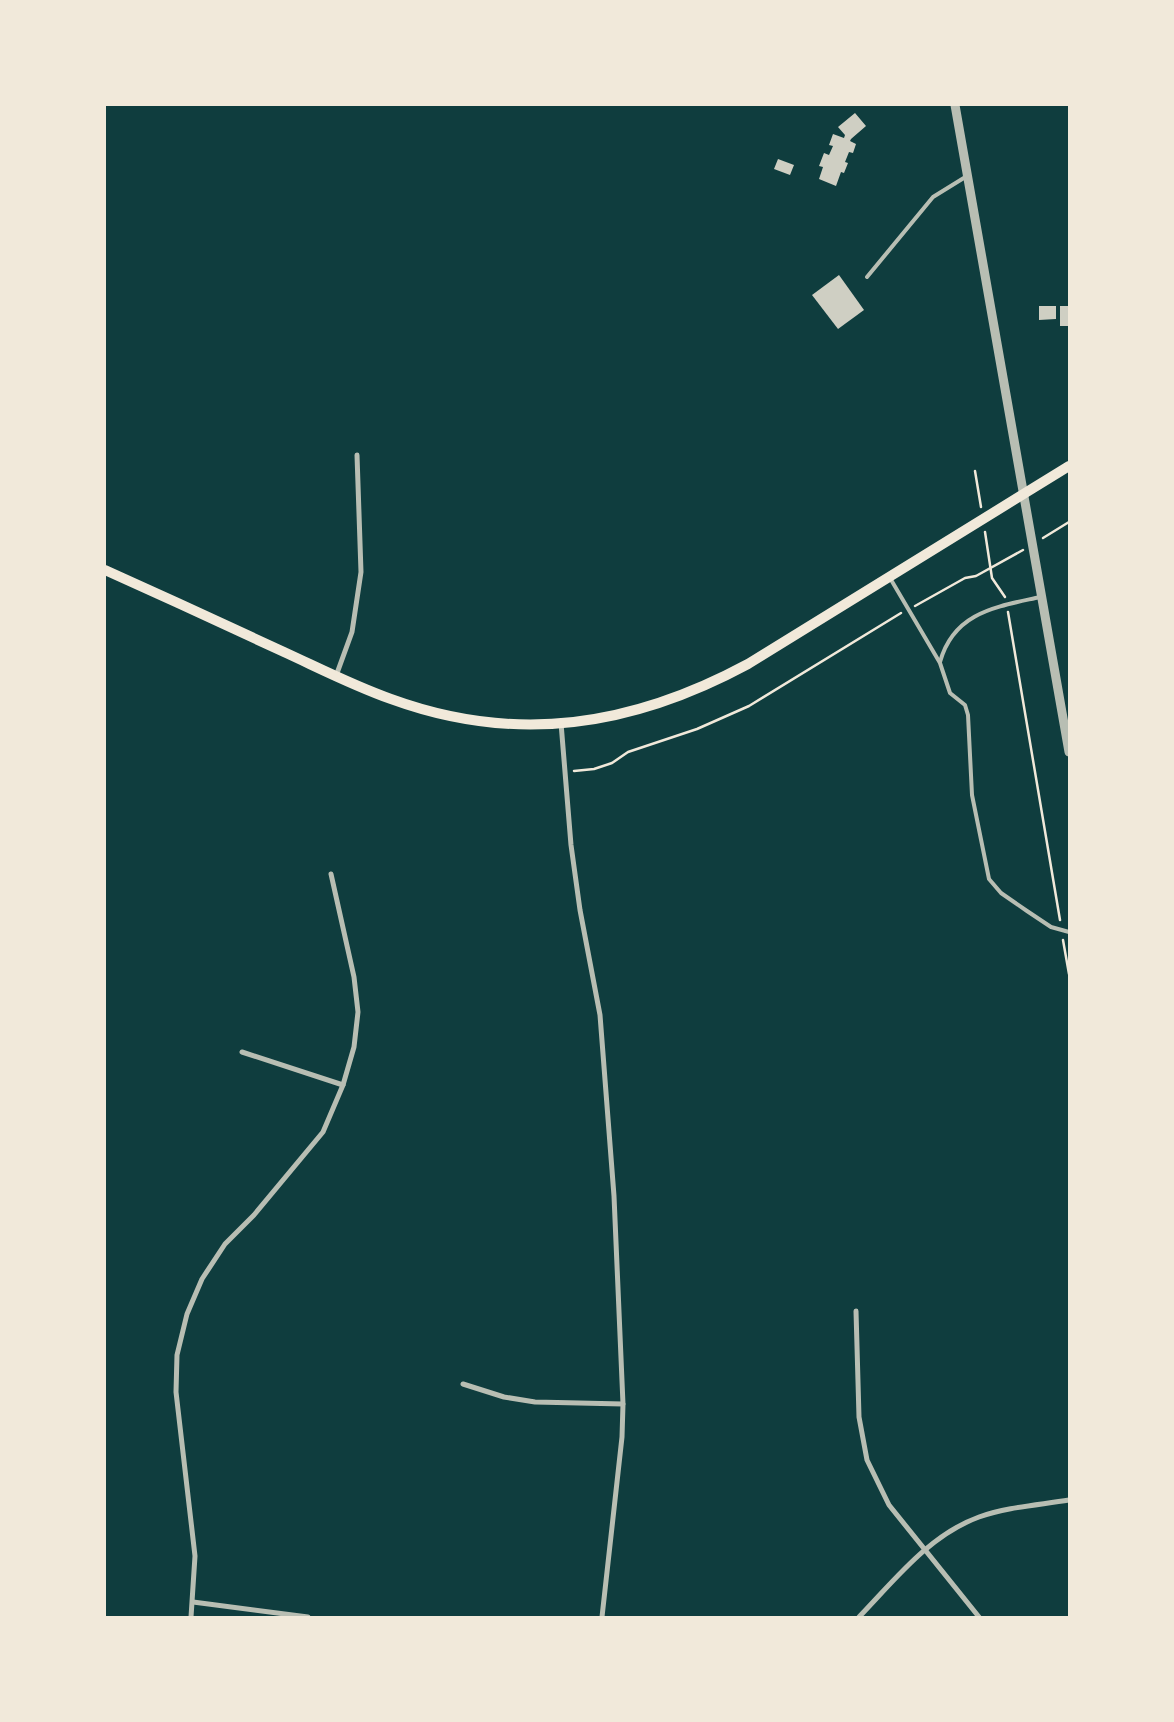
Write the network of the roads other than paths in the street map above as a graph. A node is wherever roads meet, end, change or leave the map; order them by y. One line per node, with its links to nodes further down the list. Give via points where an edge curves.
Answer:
1 (955, 105): 2 (street)
2 (967, 176): 3 (lane, via 933,197); 6 (street)
3 (867, 277)
4 (357, 456): 11 (street, via 361,572 352,632)
5 (1069, 466): 6 (main road)
6 (1022, 495): 8 (main road); 9 (street)
7 (105, 570): 11 (main road)
8 (889, 577): 10 (lane); 12 (main road, via 709,685 648,708)
9 (1043, 596): 10 (lane, via 981,612 970,618 949,640); 13 (street)
10 (940, 663): 15 (lane, via 950,693 964,705 968,714 972,795 989,879 1001,893 1051,927)
11 (336, 676): 12 (main road, via 391,699 454,717 511,724)
12 (561, 723): 20 (street, via 571,845 600,1015 614,1196)
13 (1069, 752)
14 (331, 874): 17 (street, via 354,977 358,1012 354,1047)
15 (1069, 932)
16 (242, 1052): 17 (street)
17 (342, 1085): 23 (street, via 323,1132 260,1208 225,1244 202,1279 187,1314 177,1355 176,1392 195,1556)
18 (856, 1311): 22 (street, via 860,1417 867,1460 889,1505)
19 (463, 1384): 20 (street, via 504,1397 535,1402)
20 (623, 1404): 26 (street)
21 (1069, 1500): 22 (street, via 978,1518)
22 (926, 1549): 27 (street); 28 (street)
23 (193, 1602): 24 (street); 25 (street)
24 (191, 1617)
25 (308, 1617)
26 (602, 1617)
27 (859, 1617)
28 (979, 1617)

